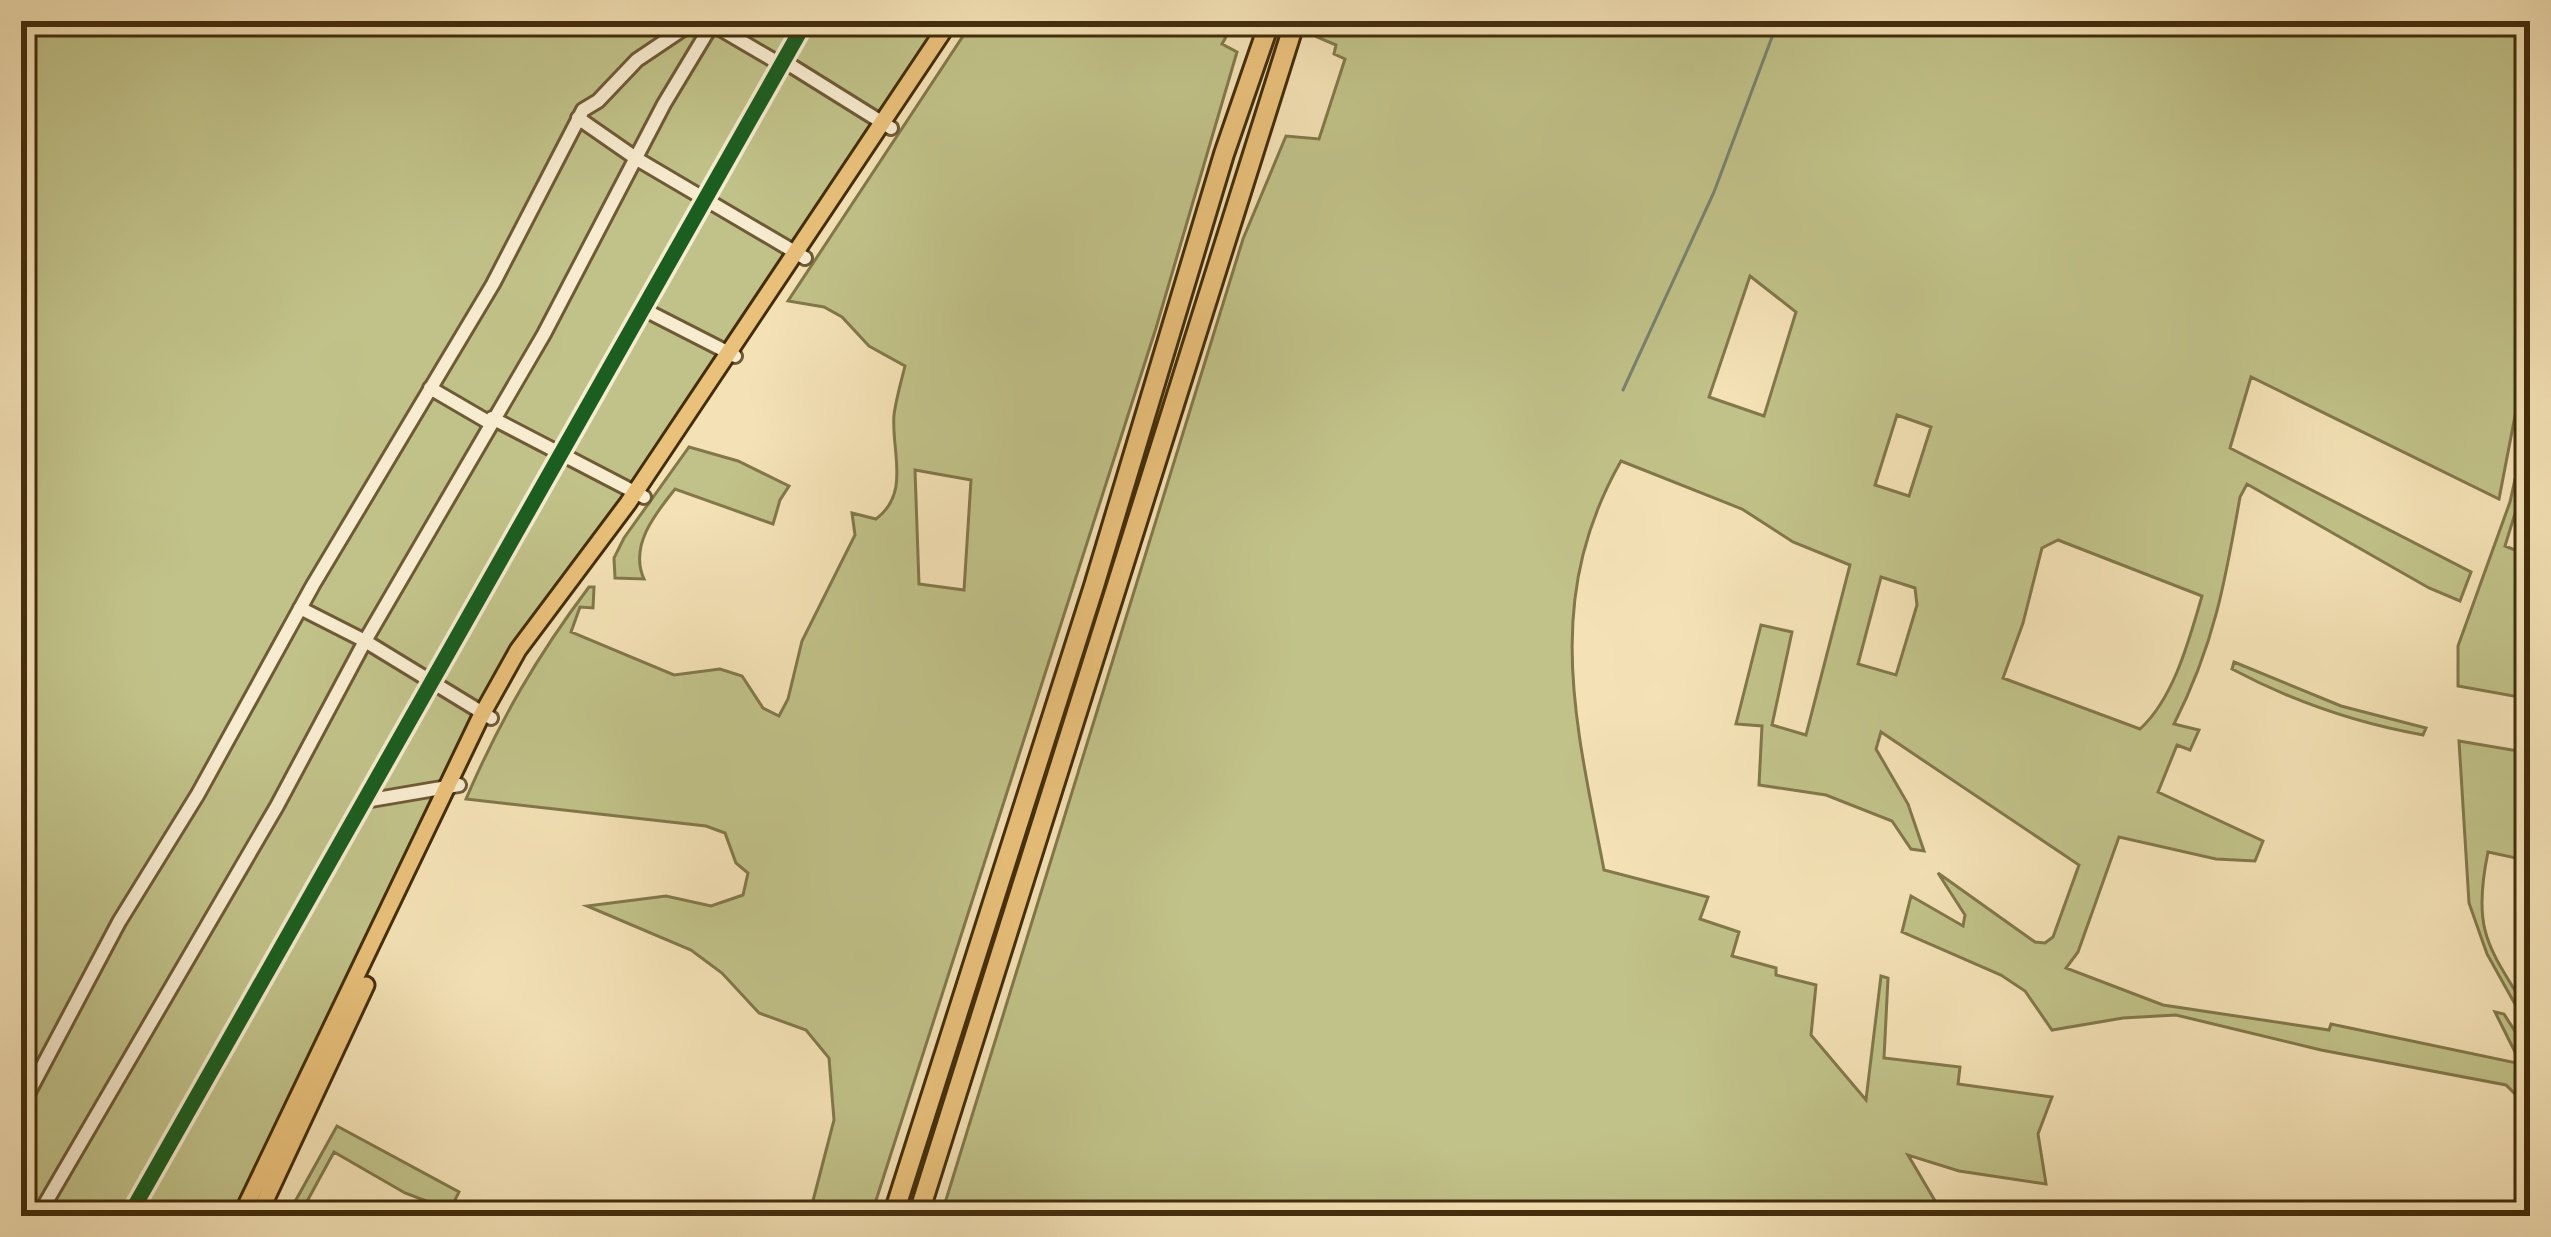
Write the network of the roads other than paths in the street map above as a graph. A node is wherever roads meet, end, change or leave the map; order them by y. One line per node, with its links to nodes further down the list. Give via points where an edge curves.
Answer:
1 (695, 21): 9 (street, via 637,60)
2 (806, 21): 8 (street)
3 (950, 21): 10 (main road)
4 (962, 21): 10 (main road)
5 (1270, 21): 32 (highway)
6 (1294, 21): 33 (highway)
7 (713, 22): 8 (street); 11 (street)
8 (781, 62): 10 (street); 12 (street)
9 (578, 118): 11 (street); 16 (street)
10 (887, 125): 13 (main road)
11 (637, 159): 12 (street); 17 (street)
12 (706, 197): 13 (street); 14 (street)
13 (801, 256): 15 (main road)
14 (643, 309): 15 (street); 18 (street)
15 (732, 354): 19 (main road)
16 (430, 388): 17 (street); 20 (street)
17 (491, 421): 18 (street); 21 (street)
18 (562, 452): 19 (street); 22 (street)
19 (639, 495): 23 (main road)
20 (300, 608): 21 (street); 26 (street)
21 (365, 641): 22 (street); 27 (street)
22 (431, 680): 23 (street); 25 (street)
23 (487, 716): 24 (main road)
24 (454, 786): 25 (street); 30 (main road); 31 (main road)
25 (365, 801): 29 (street)
26 (21, 1107)
27 (41, 1211): 28 (street)
28 (61, 1216)
29 (129, 1216)
30 (241, 1216)
31 (258, 1216)
32 (893, 1216)
33 (918, 1216)

